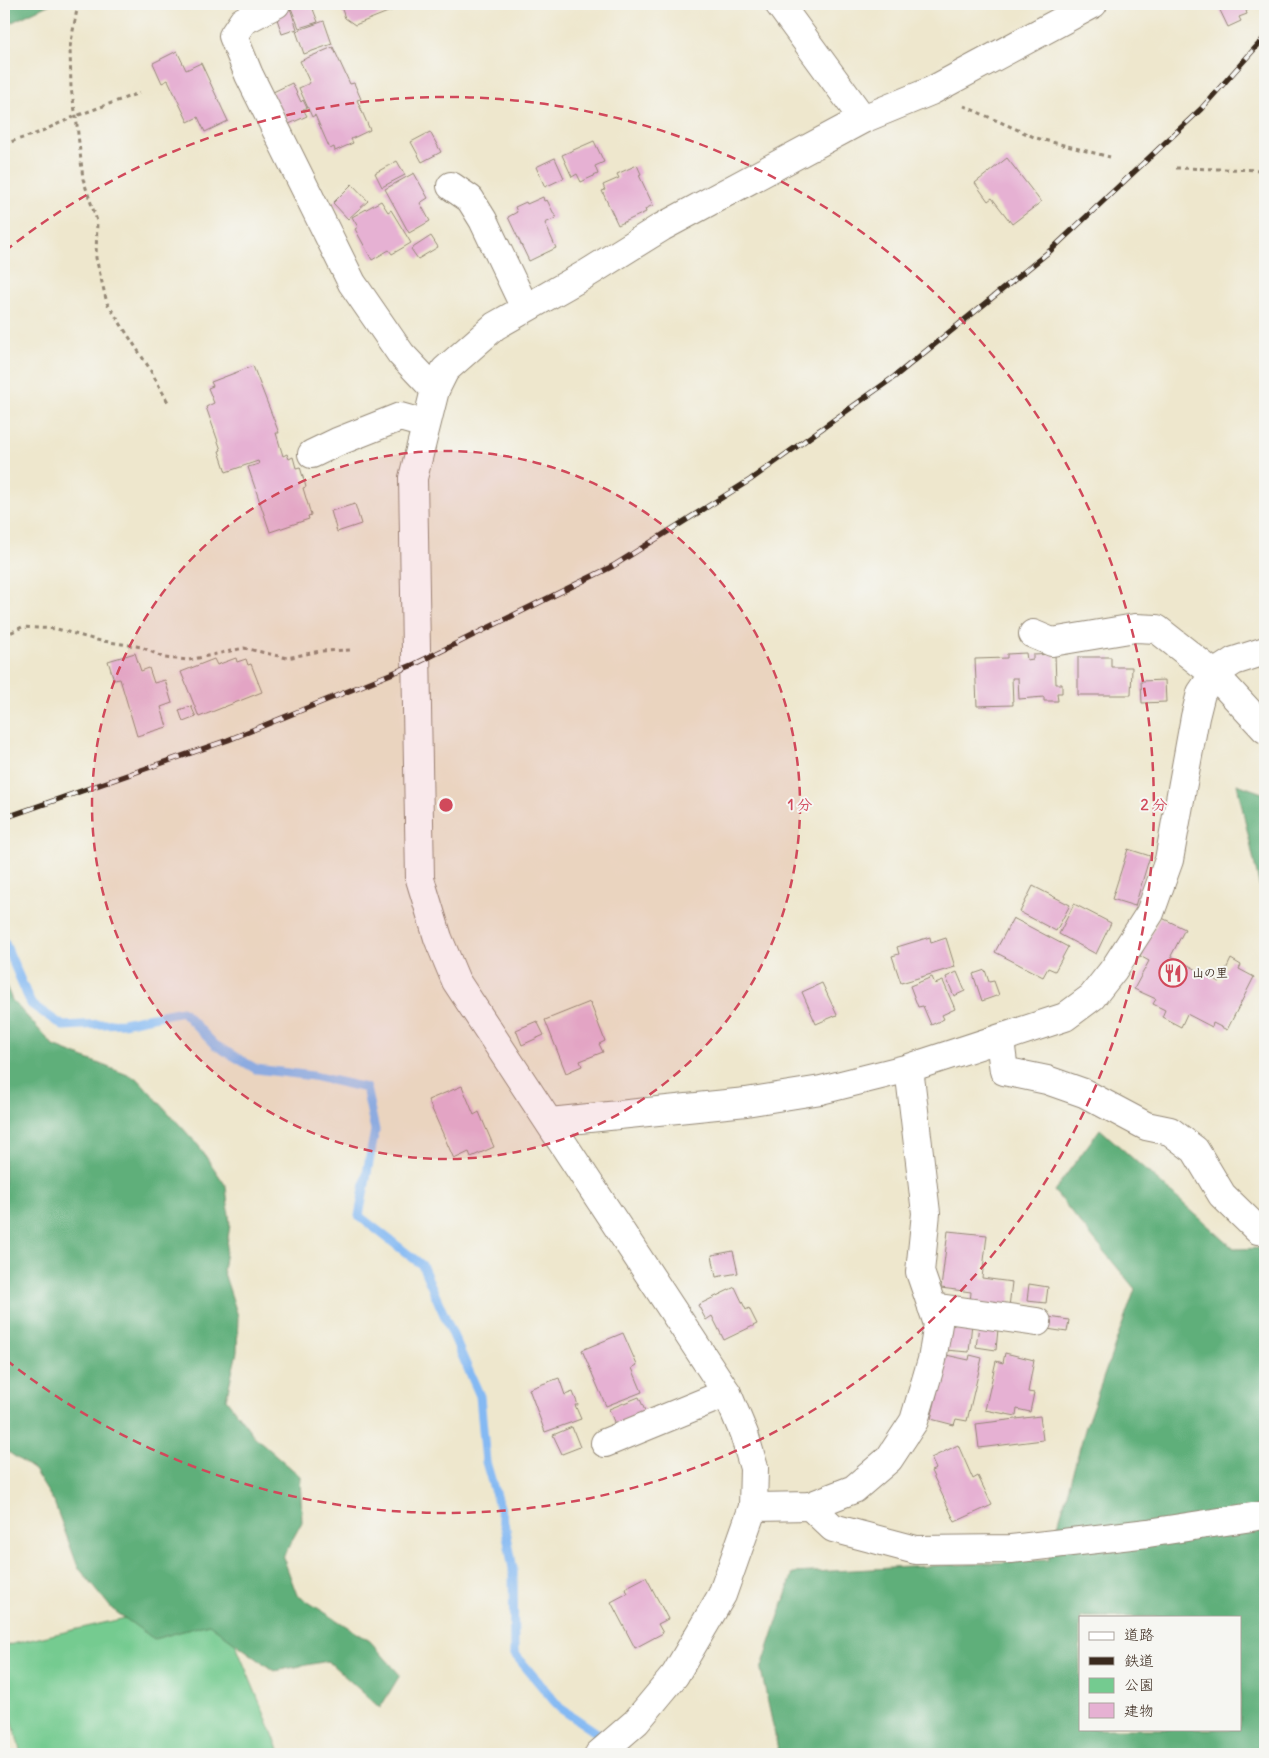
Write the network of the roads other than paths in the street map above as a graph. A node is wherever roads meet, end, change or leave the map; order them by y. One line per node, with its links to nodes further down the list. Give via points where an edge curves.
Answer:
1 (276, 4): 7 (street, via 243,21 233,36 239,52 352,283 400,354)
2 (779, 4): 4 (street)
3 (1093, 4): 4 (street, via 931,91)
4 (863, 119): 6 (street, via 662,227)
5 (451, 186): 6 (street, via 470,199)
6 (525, 308): 7 (street, via 495,326 445,370)
7 (435, 390): 8 (street)
8 (425, 424): 9 (street, via 400,417); 16 (street, via 413,478 420,879 438,938 456,981)
9 (312, 454)
10 (1033, 634): 12 (street, via 1052,642 1135,628 1158,629)
11 (1265, 651): 12 (street, via 1234,661)
12 (1214, 674): 13 (street); 14 (street, via 1201,693 1166,869 1150,913 1092,998 1065,1017)
13 (1265, 729)
14 (1000, 1040): 15 (street); 17 (street, via 1004,1070 1084,1092 1146,1126 1170,1131 1194,1150 1222,1195)
15 (909, 1068): 16 (street, via 821,1090 746,1102); 18 (street, via 926,1213 920,1272)
16 (550, 1122): 20 (street)
17 (1258, 1230)
18 (932, 1307): 19 (street); 22 (street, via 938,1324 932,1360 914,1421 889,1459 854,1489)
19 (1037, 1322)
20 (727, 1393): 21 (street); 23 (street, via 754,1468)
21 (605, 1443)
22 (810, 1506): 23 (street); 24 (street, via 833,1528 916,1550 1011,1548 1148,1533)
23 (753, 1507): 25 (street, via 722,1595 675,1674 636,1722)
24 (1265, 1515)
25 (599, 1754)

